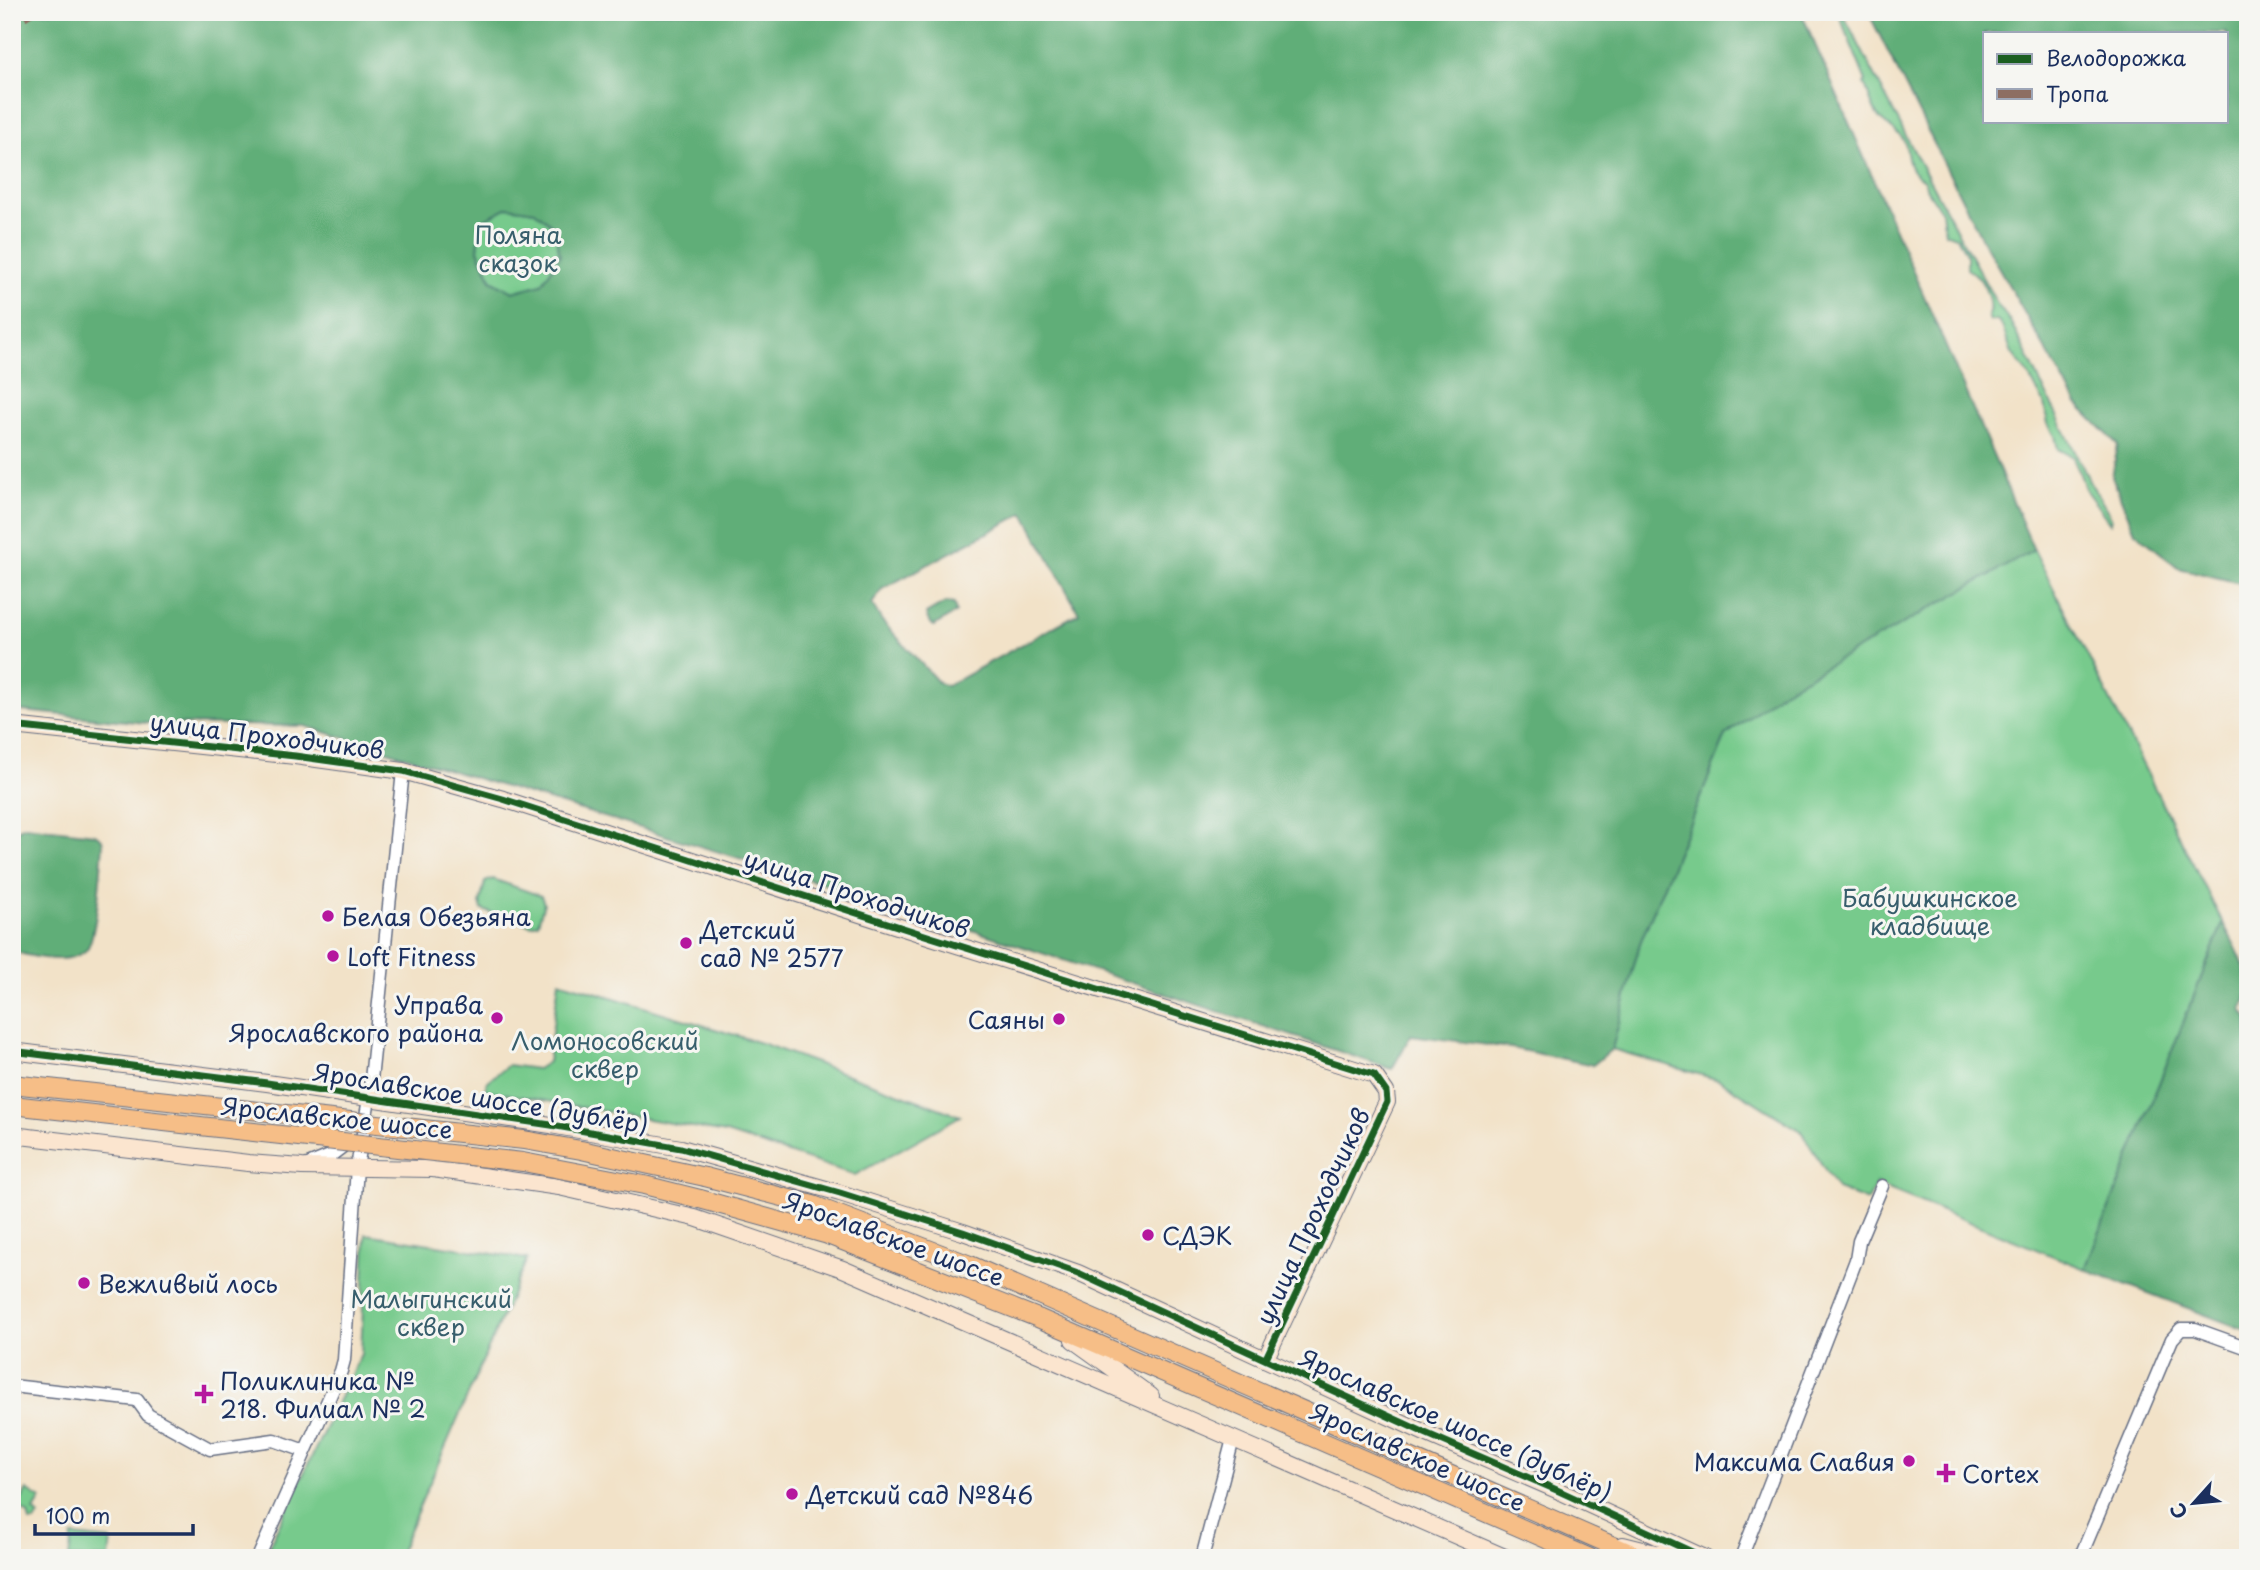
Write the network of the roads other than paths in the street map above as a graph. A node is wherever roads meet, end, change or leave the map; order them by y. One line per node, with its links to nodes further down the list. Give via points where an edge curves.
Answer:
1 (12, 726): 2 (street, улица Проходчиков)
2 (403, 771): 6 (street); 15 (street, улица Проходчиков, via 1374,1075 1387,1093 1387,1102)
3 (12, 1051): 6 (street, Ярославское шоссе (дублёр), via 267,1083)
4 (12, 1084): 20 (main road, Ярославское шоссе, bridge, via 524,1140 608,1155 813,1205 970,1265)
5 (12, 1105): 13 (main road, Ярославское шоссе, bridge, via 523,1162 644,1185 846,1241)
6 (368, 1106): 7 (street, Ярославское шоссе (дублёр)); 9 (street, via 351,1140 330,1156); 10 (street)
7 (440, 1108): 11 (street, via 419,1117 407,1135 416,1156); 15 (street, Ярославское шоссе (дублёр), via 681,1148 840,1193 1078,1273)
8 (12, 1135): 9 (street)
9 (302, 1167): 10 (street)
10 (357, 1167): 11 (street); 19 (street, via 344,1360)
11 (433, 1168): 17 (street, via 559,1187 695,1218 765,1240 843,1269)
12 (1882, 1186): 28 (street)
13 (1038, 1318): 17 (street); 24 (main road, Ярославское шоссе)
14 (2248, 1349): 29 (street, via 2195,1329 2181,1329 2172,1339)
15 (1266, 1359): 27 (street, Ярославское шоссе (дублёр))
16 (12, 1386): 19 (street, via 137,1400 148,1415 210,1449 274,1440)
17 (1170, 1411): 18 (street)
18 (1233, 1439): 22 (street); 23 (street)
19 (305, 1451): 21 (street)
20 (1596, 1538): 25 (main road, Ярославское шоссе); 26 (street)
21 (258, 1558)
22 (1202, 1558)
23 (1507, 1558)
24 (1590, 1558)
25 (1641, 1558)
26 (1675, 1558)
27 (1704, 1558)
28 (1741, 1558)
29 (2080, 1558)

